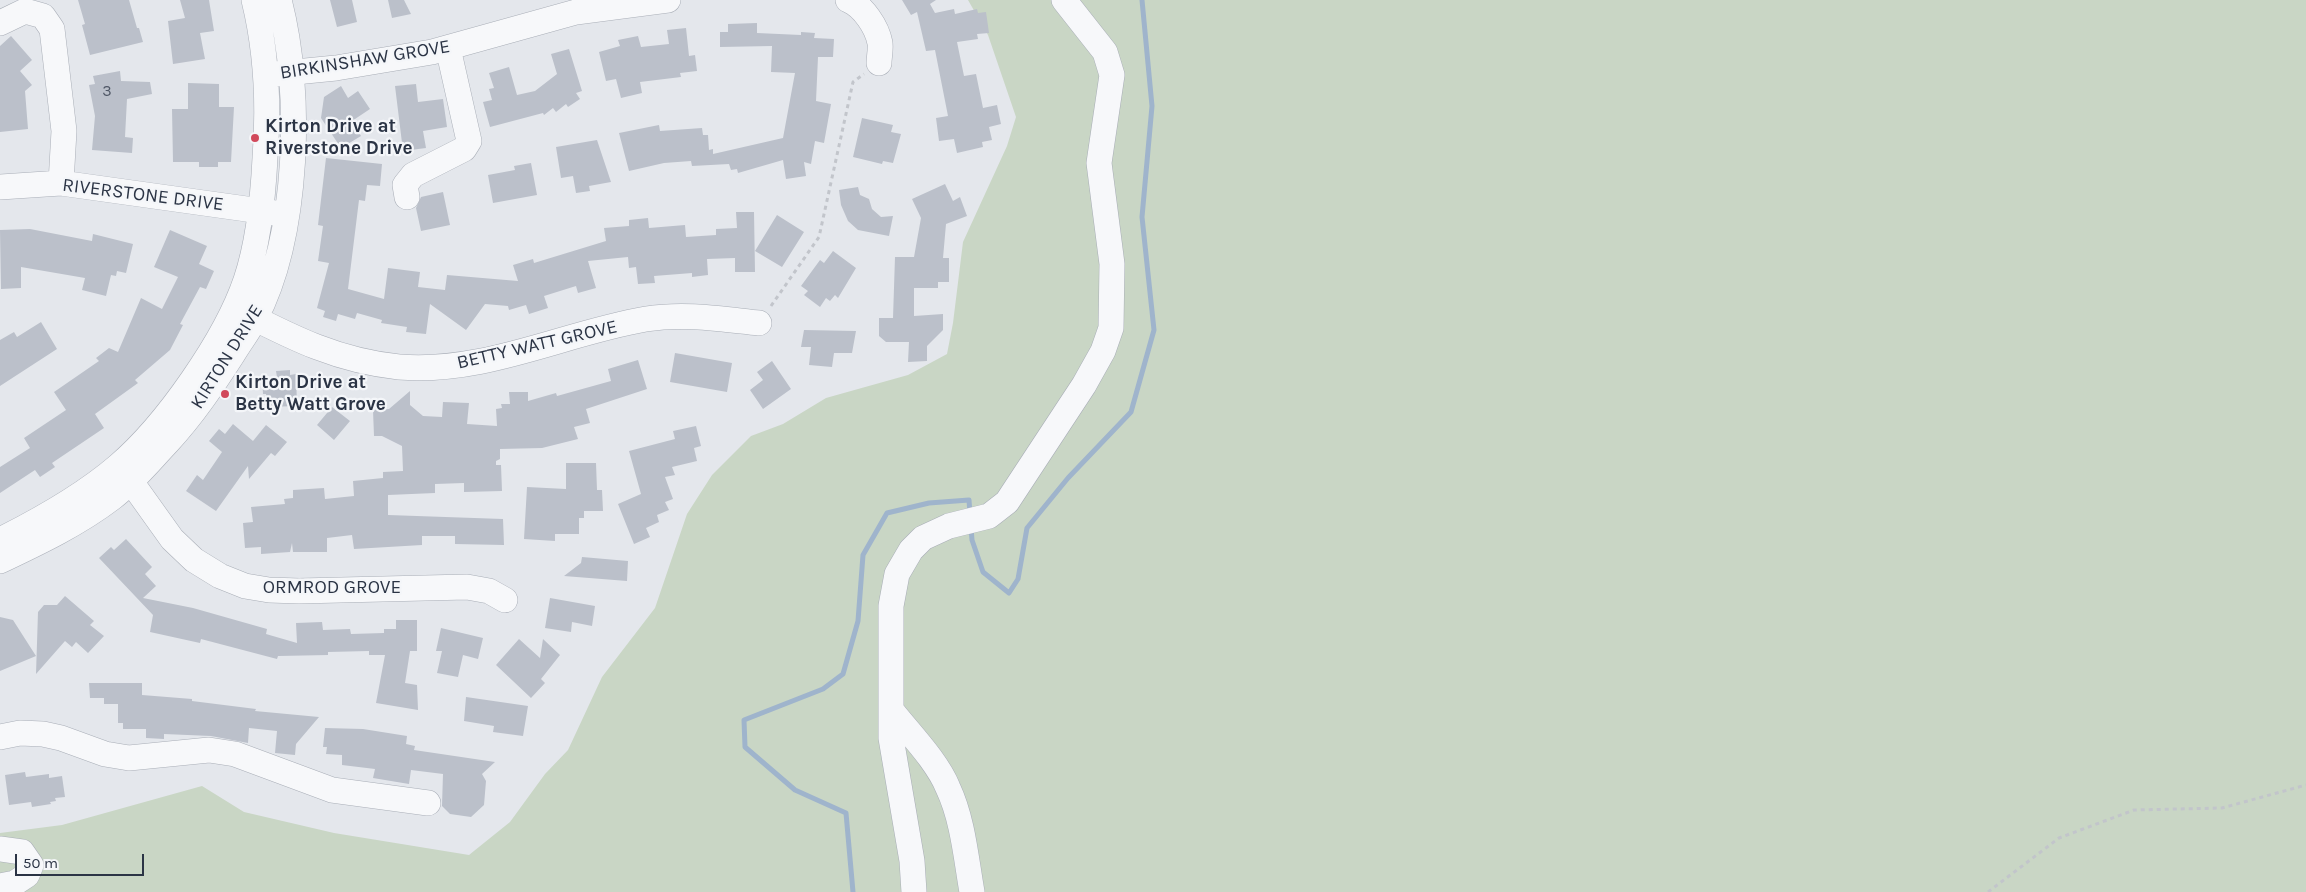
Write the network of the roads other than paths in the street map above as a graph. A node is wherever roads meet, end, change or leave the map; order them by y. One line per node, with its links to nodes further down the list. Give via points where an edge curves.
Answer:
1 (254, 0): 9 (street, KIRTON DRIVE, via 261,30)
2 (279, 0): 9 (street, KIRTON DRIVE)
3 (668, 0): 7 (street, BIRKINSHAW GROVE, via 576,12)
4 (848, 0): 8 (street, via 856,3 873,25 880,43)
5 (1064, 0): 21 (street, via 1105,52 1112,75 1100,163 1112,264 1111,328 1084,385 1014,495 1002,507 973,520 939,529 923,538 911,550 897,574 890,606)
6 (0, 23): 10 (street, via 25,11 43,16 52,29 64,131)
7 (448, 48): 9 (street, BIRKINSHAW GROVE, via 336,68); 12 (street, via 469,142 464,149 413,175 406,185)
8 (879, 63)
9 (279, 74): 13 (street, KIRTON DRIVE, via 266,139); 14 (street, KIRTON DRIVE, via 293,130)
10 (61, 184): 11 (street, RIVERSTONE DRIVE); 13 (street, RIVERSTONE DRIVE)
11 (0, 187)
12 (407, 197)
13 (260, 211): 14 (street, RIVERSTONE DRIVE); 15 (street, KIRTON DRIVE)
14 (286, 214): 15 (street, KIRTON DRIVE, via 281,250)
15 (245, 314): 16 (street, BETTY WATT GROVE, via 329,353 400,367 444,367 482,361 646,319 689,315); 17 (street, KIRTON DRIVE, via 156,425)
16 (759, 323)
17 (125, 473): 18 (street, KIRTON DRIVE); 19 (street, KIRTON DRIVE, via 111,498 51,536); 20 (street, ORMROD GROVE, via 168,534 194,560 244,586 299,591 467,587 489,591)
18 (0, 540)
19 (0, 562)
20 (505, 600)
21 (892, 711): 26 (street, via 891,738 912,861); 27 (street, via 948,787 960,826)
22 (0, 737): 23 (street, via 20,733 43,734 105,754 129,758 209,750 332,790)
23 (428, 803)
24 (0, 849): 25 (street, via 22,852 30,865 27,876)
25 (0, 886)
26 (914, 892)
27 (972, 892)

